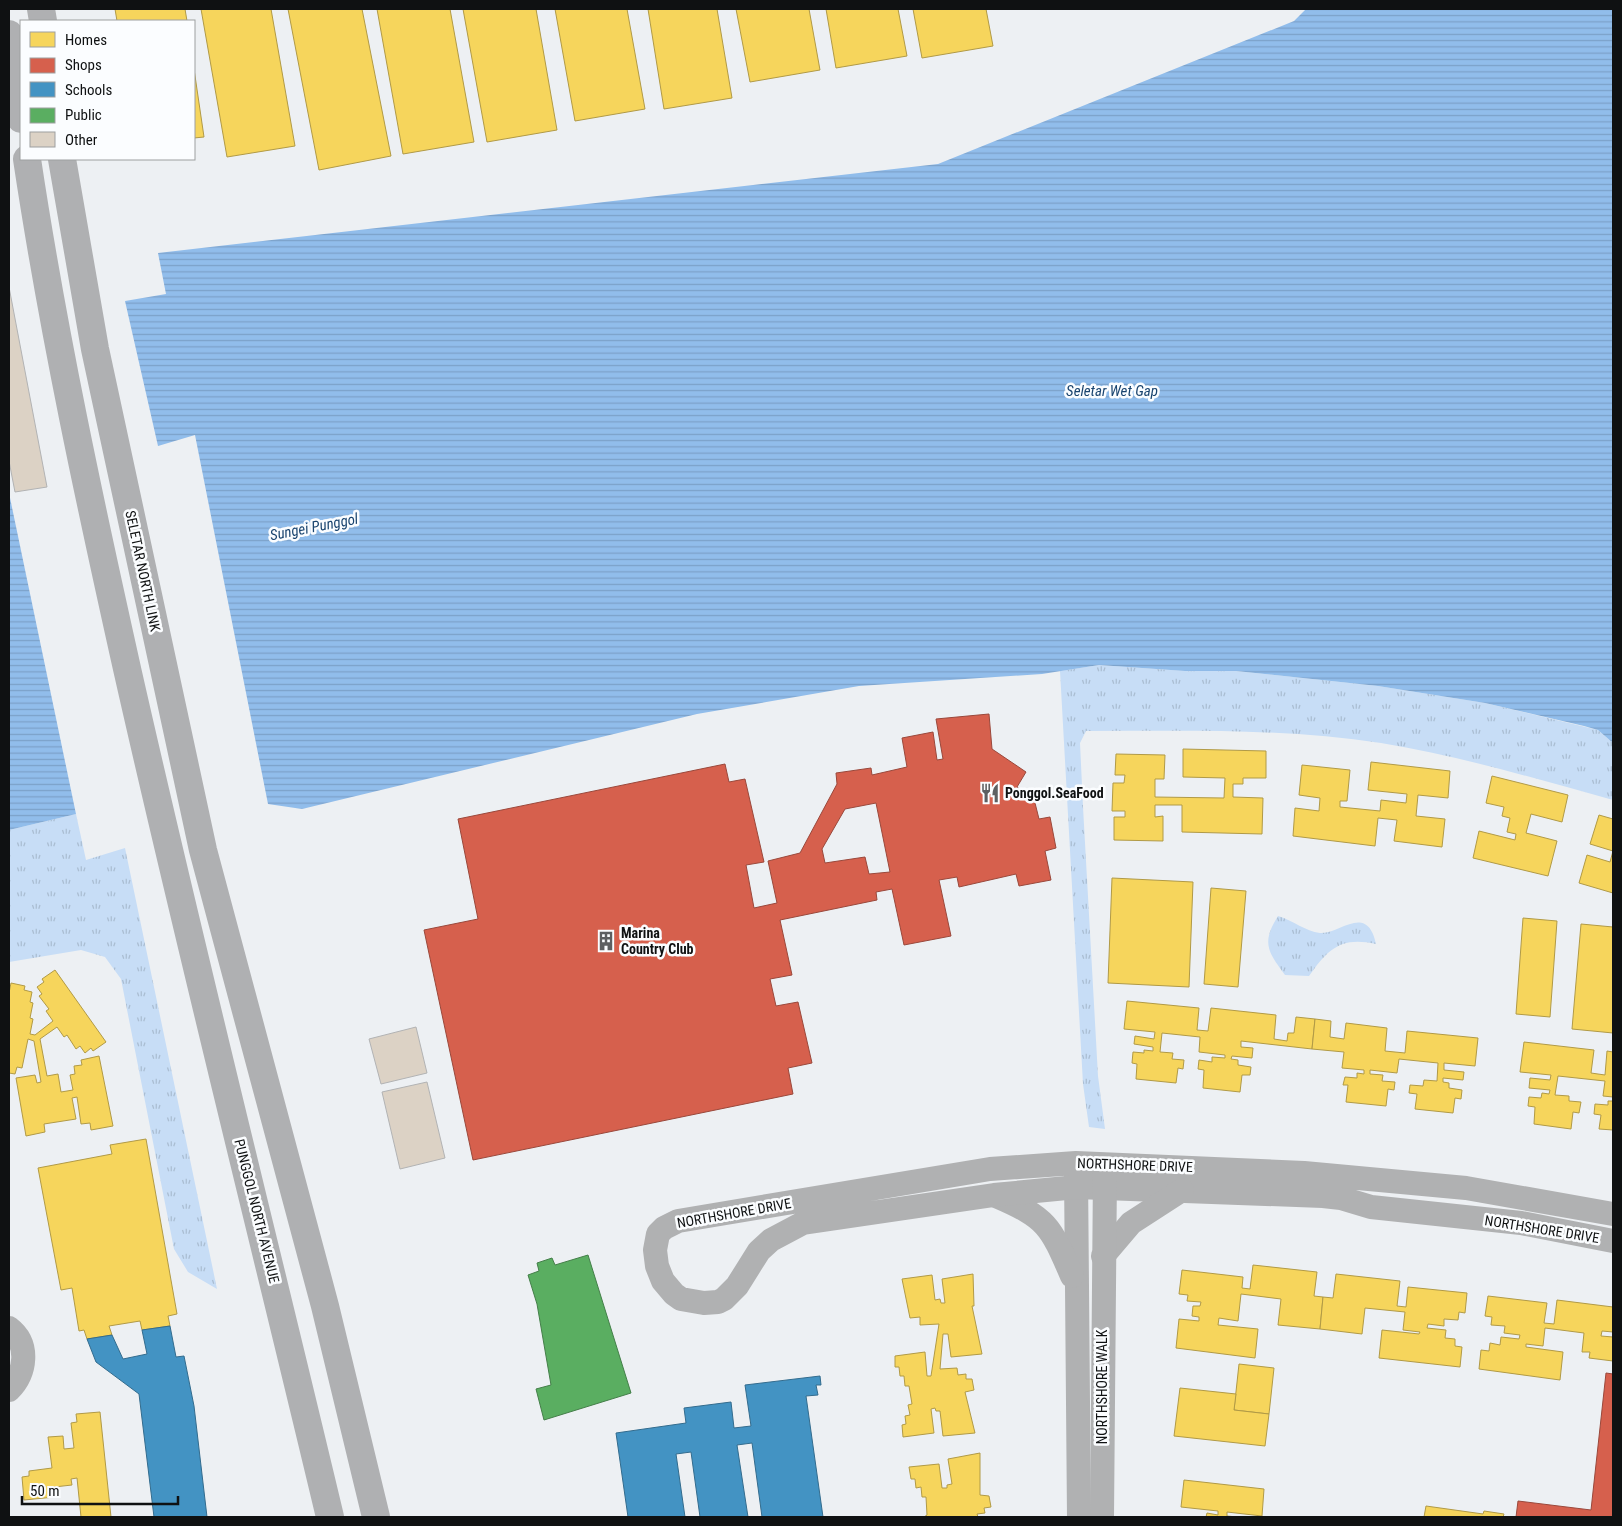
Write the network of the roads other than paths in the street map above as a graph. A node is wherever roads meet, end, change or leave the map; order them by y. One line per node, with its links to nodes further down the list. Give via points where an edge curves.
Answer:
1 (9, 34): 2 (main road)
2 (20, 112)
3 (27, 160): 18 (main road, PUNGGOL NORTH AVENUE, via 54,325 106,574 181,906)
4 (62, 160): 19 (main road, SELETAR NORTH LINK, via 95,349 203,850 325,1306)
5 (1106, 1162): 6 (street, NORTHSHORE DRIVE); 8 (street, NORTHSHORE DRIVE, via 1304,1173); 9 (street, NORTHSHORE WALK)
6 (1076, 1163): 7 (street, NORTHSHORE WALK); 11 (street, NORTHSHORE DRIVE, via 983,1170 678,1221 658,1234 657,1266 663,1281 674,1294 704,1303 718,1302 737,1286 759,1251 771,1240 803,1223)
7 (1077, 1186): 9 (street, NORTHSHORE DRIVE); 11 (street, NORTHSHORE DRIVE); 15 (street, NORTHSHORE WALK)
8 (1323, 1186): 10 (street, NORTHSHORE DRIVE); 12 (street, NORTHSHORE DRIVE, via 1466,1188); 13 (street, NORTHSHORE DRIVE, via 1341,1198 1371,1207 1521,1223)
9 (1105, 1187): 10 (street, NORTHSHORE DRIVE); 14 (street, NORTHSHORE WALK)
10 (1182, 1190): 14 (street, via 1131,1223)
11 (994, 1195): 15 (street, NORTHSHORE WALK, via 1028,1210 1045,1223 1058,1242)
12 (1613, 1214)
13 (1613, 1241)
14 (1103, 1256): 21 (street, NORTHSHORE WALK)
15 (1077, 1288): 20 (street, NORTHSHORE WALK)
16 (9, 1328): 17 (street, via 15,1332 24,1350 23,1366)
17 (9, 1390)
18 (330, 1517)
19 (376, 1517)
20 (1079, 1517)
21 (1102, 1517)

